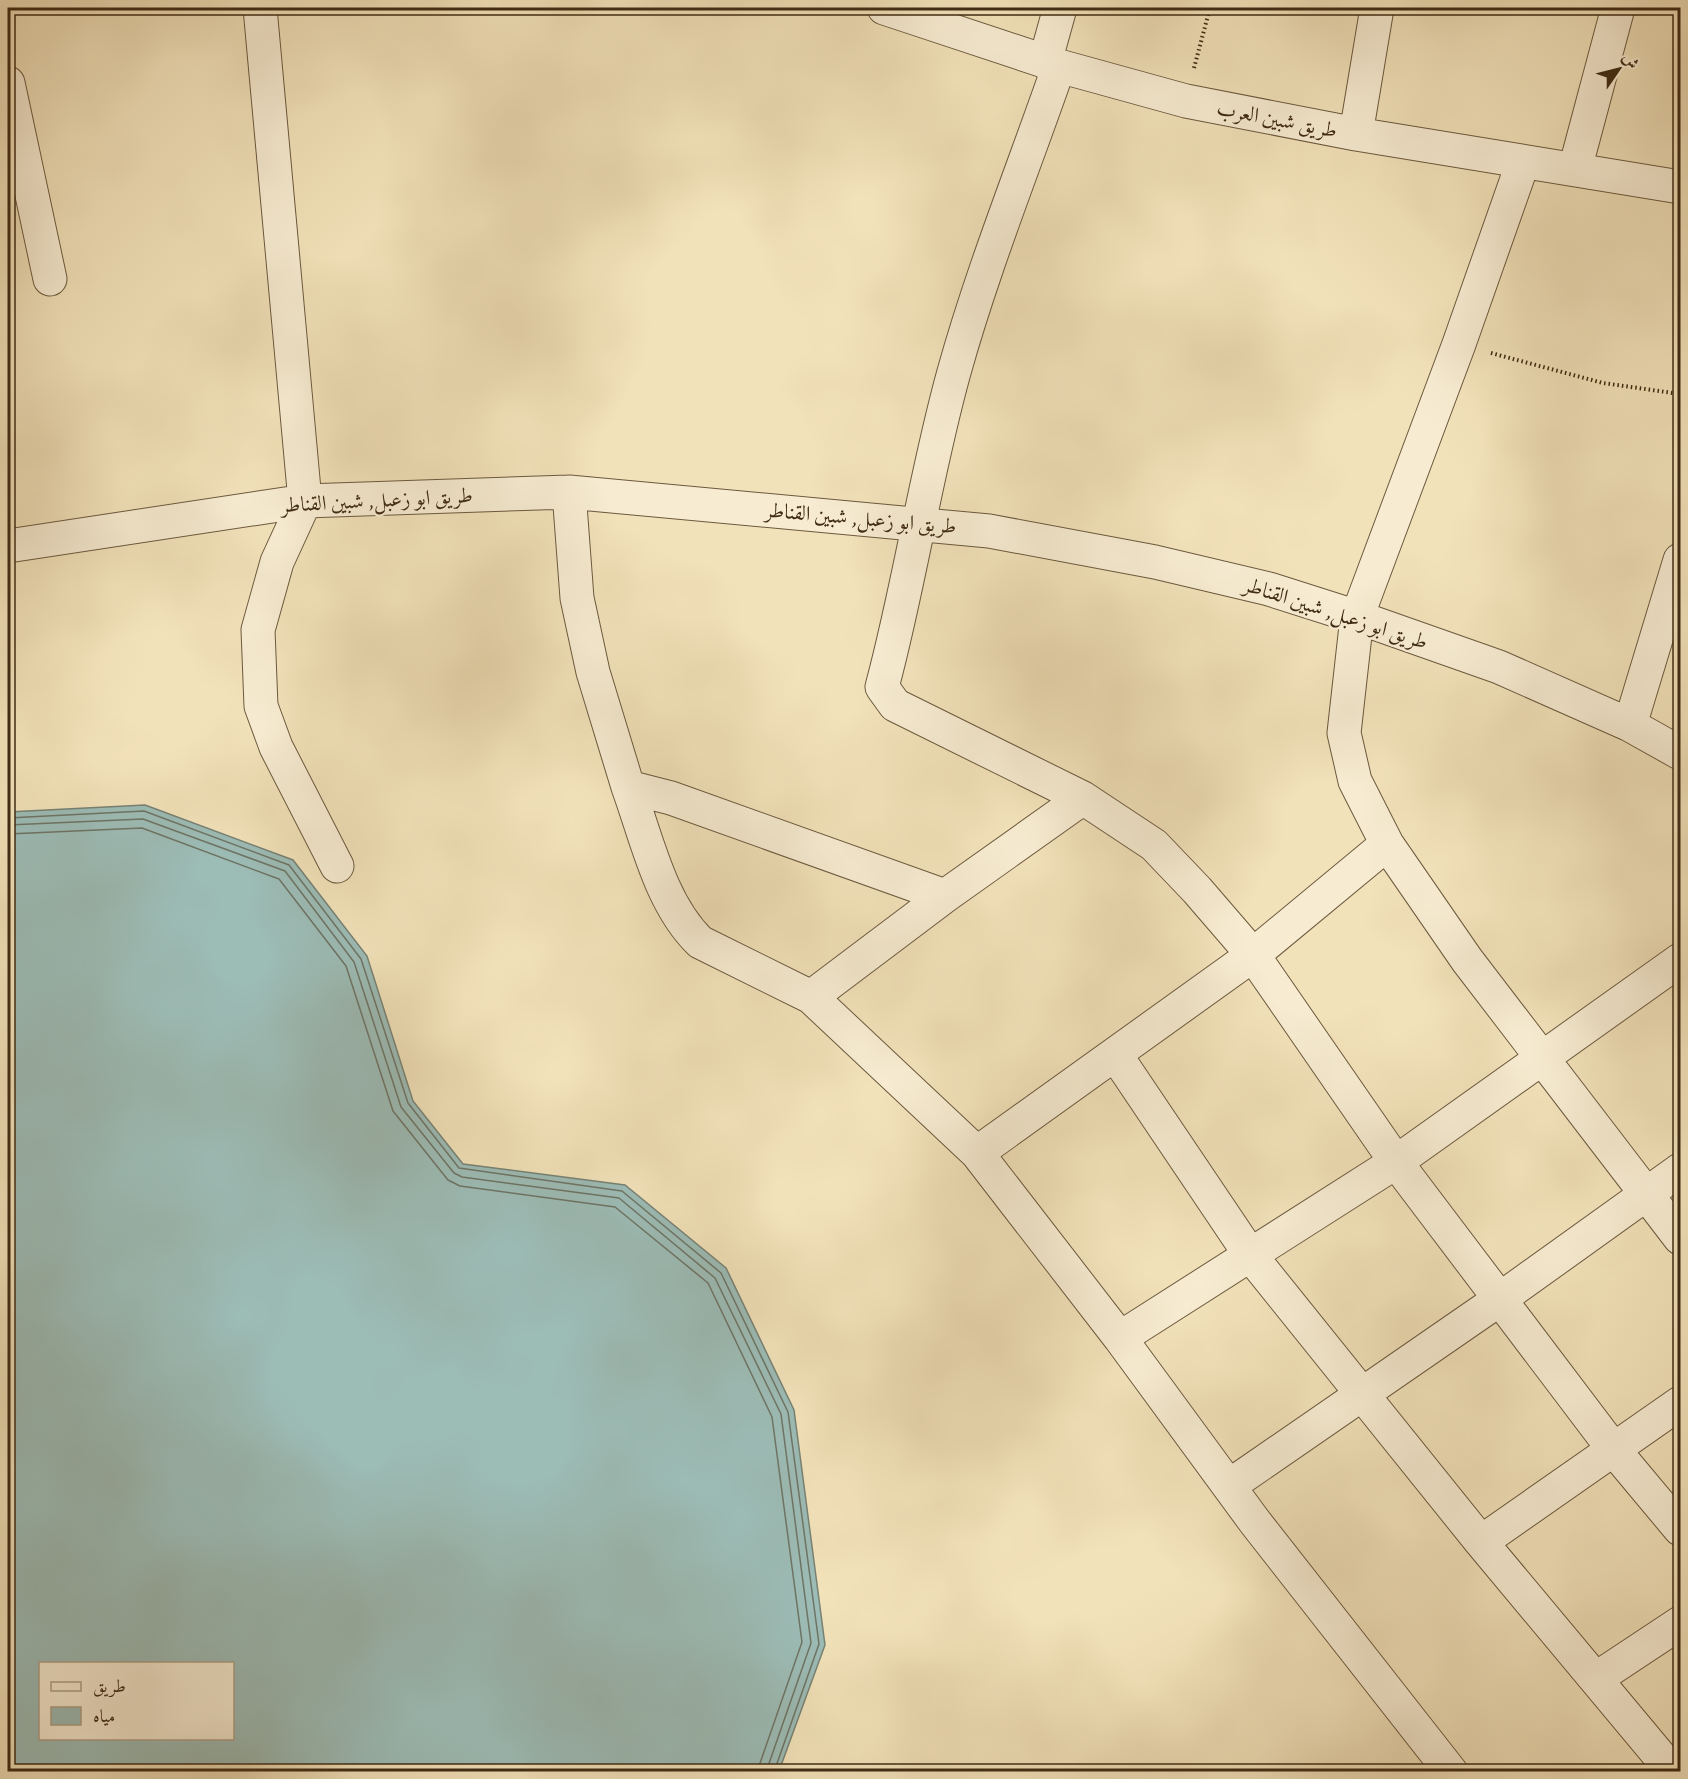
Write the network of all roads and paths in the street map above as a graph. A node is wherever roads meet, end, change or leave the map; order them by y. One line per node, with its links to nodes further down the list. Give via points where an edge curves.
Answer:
1 (260, 8): 18 (street)
2 (884, 8): 7 (street, طريق شبين العرب)
3 (1060, 8): 7 (street)
4 (1210, 8): 9 (path)
5 (1377, 8): 10 (street)
6 (1618, 8): 12 (street)
7 (1052, 64): 9 (street, طريق شبين العرب); 19 (street, via 954,372)
8 (8, 83): 14 (street)
9 (1186, 101): 10 (street, طريق شبين العرب)
10 (1356, 134): 11 (street, طريق شبين العرب)
11 (1523, 162): 12 (street, طريق شبين العرب); 15 (street)
12 (1575, 169): 13 (street, طريق شبين العرب)
13 (1680, 187)
14 (51, 279)
15 (1460, 344): 16 (path, via 1603,383); 22 (street)
16 (1680, 394)
17 (569, 492): 18 (street, طريق ابو زعبل, شبين القناطر); 19 (street, طريق ابو زعبل, شبين القناطر); 25 (street, via 578,598 593,672)
18 (305, 501): 20 (street, طريق ابو زعبل, شبين القناطر); 28 (street, via 278,562 258,630 261,706 276,747)
19 (919, 523): 22 (street, طريق ابو زعبل, شبين القناطر, via 989,531 1155,562 1269,589); 26 (street, via 904,604 882,687 886,696 895,705)
20 (8, 546)
21 (1680, 560): 23 (street)
22 (1357, 617): 23 (street, طريق ابو زعبل, شبين القناطر, via 1499,667); 27 (street, via 1344,733 1355,781)
23 (1630, 725): 24 (street, طريق ابو زعبل, شبين القناطر)
24 (1680, 753)
25 (628, 787): 29 (street, via 671,798); 32 (street, via 670,901 686,928 700,942)
26 (1083, 798): 29 (street); 30 (street, via 1154,845)
27 (1387, 844): 30 (street); 34 (street)
28 (337, 866)
29 (945, 896): 32 (street)
30 (1253, 955): 33 (street); 36 (street)
31 (1680, 960): 34 (street)
32 (811, 997): 35 (street)
33 (1115, 1054): 35 (street); 40 (street)
34 (1540, 1058): 36 (street); 38 (street)
35 (977, 1153): 42 (street)
36 (1396, 1162): 40 (street); 41 (street)
37 (1680, 1170): 38 (street)
38 (1646, 1195): 39 (street); 41 (street)
39 (1680, 1238)
40 (1251, 1256): 42 (street); 43 (street)
41 (1500, 1299): 43 (street); 45 (street)
42 (1120, 1338): 46 (street)
43 (1363, 1394): 46 (street); 48 (street)
44 (1680, 1403): 45 (street)
45 (1614, 1450): 47 (street); 48 (street)
46 (1228, 1486): 51 (street)
47 (1680, 1529)
48 (1481, 1542): 50 (street)
49 (1680, 1623): 50 (street)
50 (1597, 1678): 52 (street)
51 (1451, 1772)
52 (1673, 1772)

